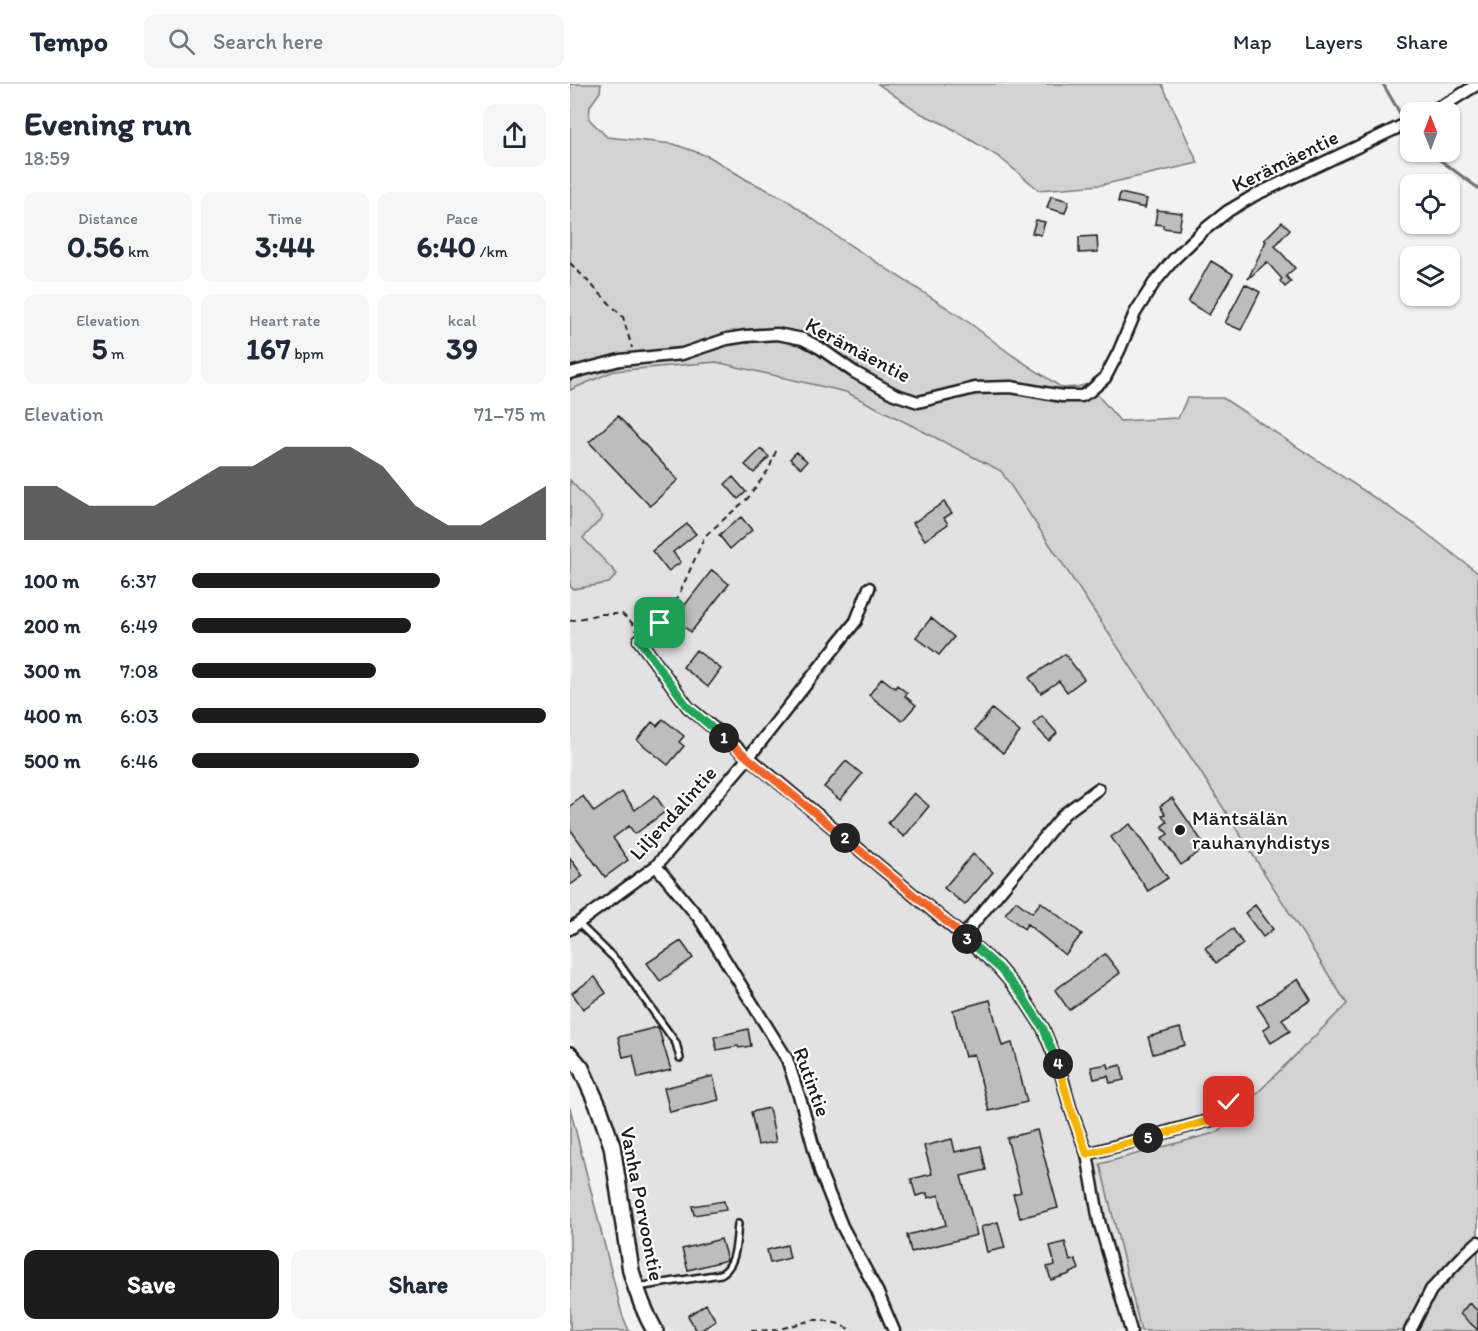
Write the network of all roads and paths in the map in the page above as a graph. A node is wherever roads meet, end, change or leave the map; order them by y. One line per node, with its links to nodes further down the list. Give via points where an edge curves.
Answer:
1 (1478, 84): 2 (street)
2 (1449, 102)
3 (1400, 127): 5 (street, Kerämäentie, via 1255,195 1204,230 1154,283 1105,378 1082,396 1011,387 975,388 918,402 894,394 803,339 777,334 737,337 682,354)
4 (570, 263): 5 (path, via 623,317)
5 (634, 359): 6 (street, Kerämäentie)
6 (570, 372)
7 (776, 451): 10 (path, via 769,469 748,498 705,536 678,597 660,623)
8 (869, 588): 11 (street, Liljendalintie, via 856,621)
9 (570, 621): 10 (path, via 622,614 633,624)
10 (639, 640): 11 (street, via 688,707)
11 (748, 758): 13 (street, Liljendalintie); 15 (street)
12 (1098, 789): 15 (street, via 1064,814)
13 (656, 866): 14 (street, Liljendalintie); 26 (street, Rutintie, via 699,918 787,1059 825,1185)
14 (574, 926): 17 (lane, via 618,962 676,1043)
15 (963, 936): 19 (street, via 997,966 1043,1028)
16 (570, 1054): 22 (main road, Vanha Porvoontie, via 581,1068 612,1146)
17 (680, 1058)
18 (1229, 1102): 19 (street, via 1215,1119)
19 (1087, 1154): 27 (street, via 1099,1221)
20 (738, 1224): 22 (lane, via 728,1270)
21 (1478, 1242): 28 (street, via 1431,1290)
22 (636, 1287): 23 (main road, Vanha Porvoontie)
23 (655, 1331)
24 (751, 1331): 25 (path, via 776,1330 813,1320 839,1324)
25 (853, 1331)
26 (894, 1331)
27 (1131, 1331)
28 (1410, 1331)

